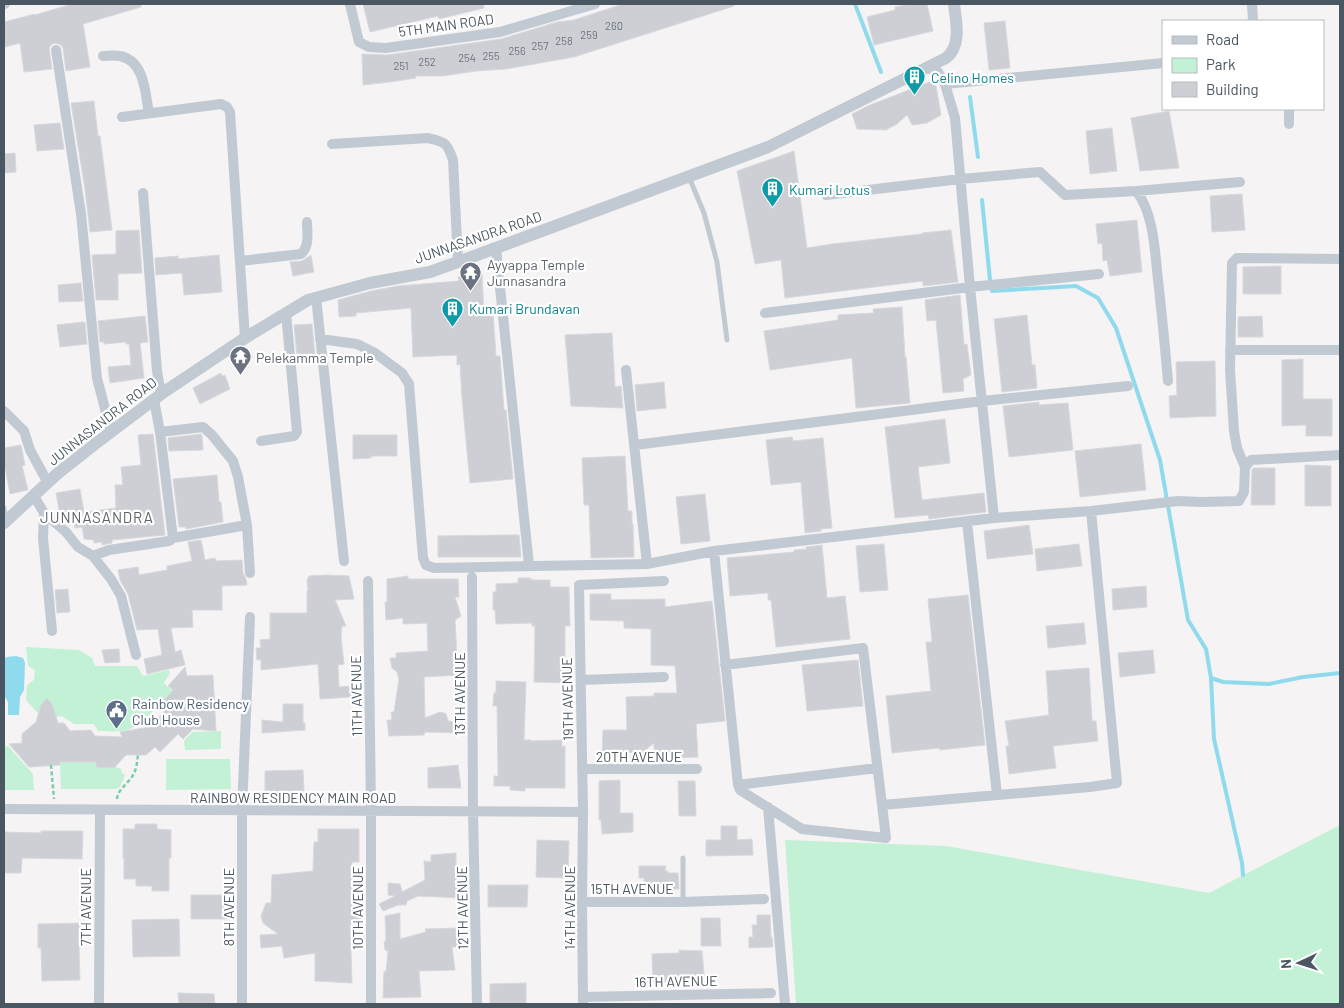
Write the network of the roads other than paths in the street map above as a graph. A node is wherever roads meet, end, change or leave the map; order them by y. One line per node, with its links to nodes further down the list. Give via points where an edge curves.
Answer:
1 (350, 4): 2 (street, 5TH MAIN ROAD, via 359,42 369,47 386,48 500,32)
2 (595, 4)
3 (954, 4): 9 (street, JUNNASANDRA ROAD, via 957,27 954,49 946,58)
4 (1252, 4): 5 (street)
5 (1252, 20)
6 (56, 50): 43 (street, via 82,214 98,378)
7 (103, 56): 12 (street, via 119,56 132,61 138,68)
8 (1162, 63): 10 (street)
9 (928, 68): 10 (street, via 938,72); 16 (street, JUNNASANDRA ROAD, via 768,147)
10 (945, 84): 17 (street, via 954,118)
11 (1289, 110): 14 (street)
12 (149, 113): 13 (street); 25 (street, via 221,104 227,107 230,112)
13 (122, 117)
14 (1289, 124)
15 (332, 144): 26 (street, via 428,138 449,147 453,160)
16 (689, 176): 23 (street, JUNNASANDRA ROAD); 34 (lane, via 704,213 717,262)
17 (960, 179): 19 (street, via 1040,172 1065,195); 21 (street); 28 (street)
18 (1240, 182): 19 (street)
19 (1136, 191): 38 (street, via 1142,198 1150,223)
20 (143, 193): 40 (street)
21 (826, 195)
22 (308, 222): 25 (street, via 308,245 301,254)
23 (496, 249): 26 (street, JUNNASANDRA ROAD); 63 (street)
24 (1340, 259): 35 (street, via 1233,260)
25 (240, 261): 32 (street)
26 (458, 262): 29 (street, JUNNASANDRA ROAD, via 430,272)
27 (1099, 274): 28 (street)
28 (970, 288): 31 (street); 41 (street)
29 (316, 297): 30 (street, JUNNASANDRA ROAD); 33 (street)
30 (286, 313): 32 (street, JUNNASANDRA ROAD); 45 (street, via 297,432 294,436)
31 (765, 313)
32 (245, 338): 40 (street, JUNNASANDRA ROAD)
33 (320, 339): 61 (street); 63 (street, via 357,344 376,353 402,373 409,384 426,564 434,568)
34 (727, 340)
35 (1230, 350): 36 (street); 48 (street, via 1234,431)
36 (1340, 350)
37 (626, 370): 46 (street)
38 (1168, 381)
39 (1128, 386): 41 (street)
40 (157, 397): 43 (street, JUNNASANDRA ROAD); 44 (street)
41 (982, 401): 46 (street); 54 (street)
42 (4, 410): 49 (street, via 24,431 30,450)
43 (111, 432): 49 (street, JUNNASANDRA ROAD)
44 (160, 432): 57 (street, via 203,427 212,435 233,462); 58 (street)
45 (260, 440)
46 (634, 445): 62 (street)
47 (1340, 455): 48 (street, via 1251,460)
48 (1245, 468): 52 (street, via 1244,492 1239,501 1178,501)
49 (48, 483): 50 (street, JUNNASANDRA ROAD)
50 (34, 496): 53 (street); 55 (street, JUNNASANDRA ROAD)
51 (4, 508): 55 (lane)
52 (1091, 511): 54 (street); 78 (street, via 1116,783)
53 (44, 513): 60 (street, via 78,547); 69 (street, via 43,538)
54 (994, 518): 56 (street)
55 (5, 522)
56 (967, 522): 59 (street); 78 (street)
57 (247, 524): 58 (street); 64 (street)
58 (173, 538): 60 (street)
59 (714, 550): 62 (street); 71 (street)
60 (92, 556): 70 (street, via 121,596)
61 (344, 561)
62 (647, 564): 63 (street)
63 (529, 565)
64 (250, 573)
65 (472, 578): 85 (street, 13TH AVENUE)
66 (368, 581): 84 (street, 11TH AVENUE)
67 (664, 581): 73 (street, 19TH AVENUE, via 579,585)
68 (250, 617): 83 (street, 8TH AVENUE)
69 (52, 631)
70 (136, 655)
71 (725, 665): 74 (street, via 863,648); 77 (street)
72 (664, 677): 73 (street)
73 (581, 680): 76 (street, 19TH AVENUE)
74 (877, 768): 77 (street); 79 (street)
75 (697, 769): 76 (street, 20TH AVENUE)
76 (582, 770): 86 (street, 19TH AVENUE)
77 (738, 785): 80 (street, via 740,790)
78 (996, 795): 79 (street)
79 (882, 805): 80 (street, via 886,838 802,829)
80 (768, 808): 97 (street)
81 (4, 810): 82 (street, RAINBOW RESIDENCY MAIN ROAD)
82 (100, 810): 83 (street, RAINBOW RESIDENCY MAIN ROAD); 93 (street, 7TH AVENUE)
83 (242, 810): 84 (street, RAINBOW RESIDENCY MAIN ROAD); 94 (street, 8TH AVENUE)
84 (371, 811): 85 (street, RAINBOW RESIDENCY MAIN ROAD); 95 (street, 10TH AVENUE)
85 (473, 811): 86 (street, RAINBOW RESIDENCY MAIN ROAD); 96 (street, 12TH AVENUE)
86 (583, 812): 89 (street, 14TH AVENUE)
87 (683, 858): 90 (lane, 15TH AVENUE)
88 (764, 899): 90 (street, 15TH AVENUE)
89 (582, 902): 90 (street, 15TH AVENUE); 92 (street, 14TH AVENUE)
90 (683, 902)
91 (771, 993): 92 (street, 16TH AVENUE)
92 (583, 1000)
93 (99, 1004)
94 (242, 1004)
95 (370, 1004)
96 (477, 1004)
97 (785, 1004)

